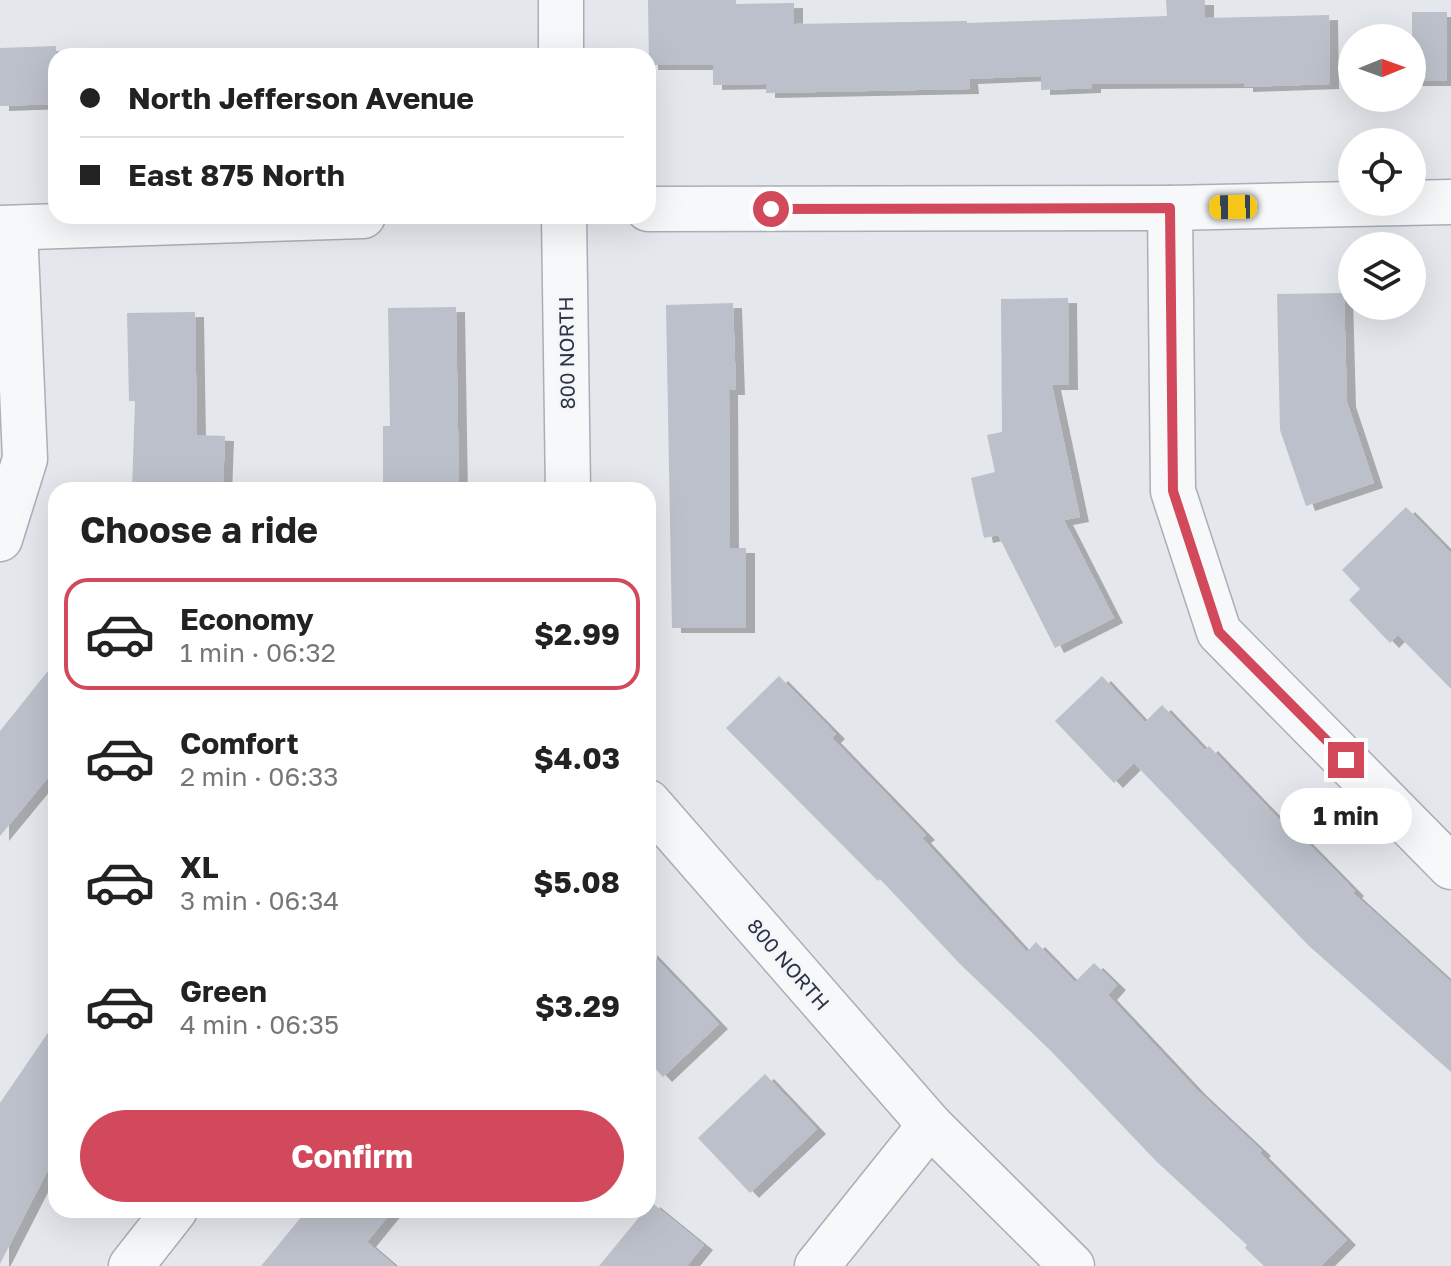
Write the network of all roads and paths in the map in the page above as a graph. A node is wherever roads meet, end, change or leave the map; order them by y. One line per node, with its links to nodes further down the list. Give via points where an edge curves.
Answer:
1 (561, 0): 2 (street)
2 (561, 48)
3 (1451, 202): 4 (street)
4 (1170, 208): 5 (street); 12 (street, via 1173,491 1219,632)
5 (656, 209)
6 (126, 224): 8 (street)
7 (564, 224): 9 (street, 800 NORTH)
8 (8, 228): 10 (street, via 25,459)
9 (568, 482)
10 (0, 539)
11 (656, 811): 13 (street, 800 NORTH)
12 (1451, 867)
13 (930, 1125): 16 (street); 17 (street, 800 NORTH)
14 (169, 1218): 15 (street)
15 (131, 1266)
16 (817, 1266)
17 (1072, 1266)

